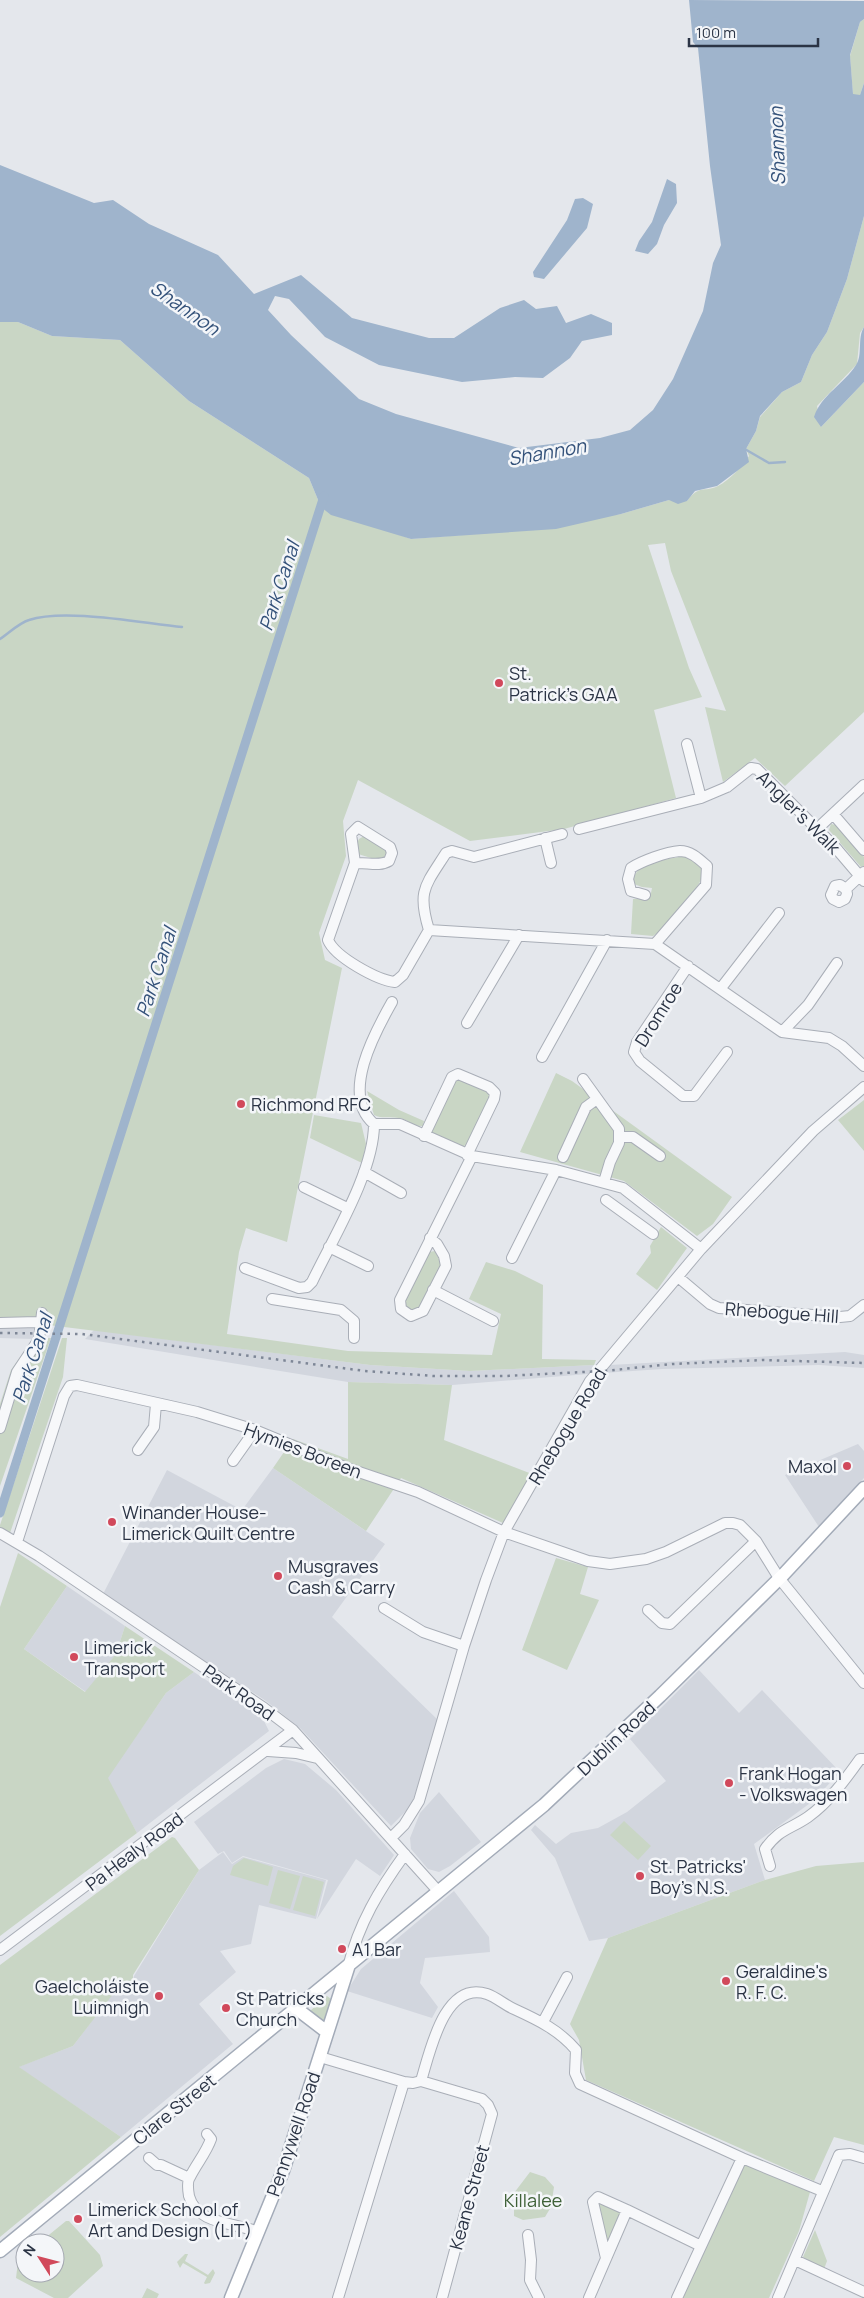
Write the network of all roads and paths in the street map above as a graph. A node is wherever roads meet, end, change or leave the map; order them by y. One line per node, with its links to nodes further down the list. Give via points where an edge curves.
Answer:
1 (686, 744): 3 (street)
2 (864, 785): 4 (street)
3 (701, 798): 5 (street, Angler's Walk, via 727,787 751,768 757,769); 6 (street, Angler's Walk)
4 (834, 814): 5 (street); 9 (street)
5 (818, 828): 12 (street, Angler's Walk)
6 (580, 830)
7 (562, 834): 8 (street)
8 (545, 838): 11 (street); 16 (street, via 474,857 452,851 446,853 425,886 422,908)
9 (864, 850)
10 (355, 863): 10 (street, via 351,834 358,827 390,847 389,861 382,865); 16 (street, via 328,940 331,948 386,981 395,982 403,976)
11 (551, 863)
12 (863, 877): 13 (street)
13 (846, 889)
14 (645, 895): 19 (street, via 631,891 628,879 631,868 639,863 680,851 698,857 707,866 706,885)
15 (779, 913): 22 (street)
16 (429, 930): 17 (street, Dromroe)
17 (519, 935): 18 (street, Dromroe); 24 (street)
18 (607, 940): 19 (street, Dromroe); 27 (street)
19 (655, 944): 21 (street, Dromroe)
20 (837, 963): 25 (street, via 808,1005)
21 (688, 966): 22 (street, Dromroe); 26 (street, Dromroe, via 637,1042 634,1052 640,1061 684,1096 694,1096)
22 (721, 988): 25 (street, Dromroe)
23 (392, 1002): 32 (street, via 373,1035 360,1078 360,1098 365,1113)
24 (467, 1023)
25 (782, 1032): 28 (street, Dromroe, via 829,1038)
26 (727, 1052)
27 (542, 1057)
28 (864, 1066)
29 (583, 1079): 31 (street)
30 (864, 1087): 50 (street, Rhebogue Road, via 813,1131)
31 (597, 1099): 34 (street, via 619,1129); 37 (street, via 586,1107)
32 (374, 1124): 33 (street, via 400,1124); 39 (street, via 374,1140)
33 (424, 1136): 35 (street); 35 (street, via 452,1078 458,1074 474,1080 495,1093)
34 (621, 1137): 36 (street, via 633,1137); 40 (street)
35 (470, 1155): 38 (street); 48 (street)
36 (660, 1156)
37 (563, 1157)
38 (556, 1170): 40 (street); 51 (street)
39 (364, 1172): 42 (street); 45 (street)
40 (604, 1182): 44 (street, via 623,1188)
41 (304, 1187): 45 (street)
42 (401, 1193)
43 (606, 1200): 46 (street)
44 (640, 1201): 46 (street); 50 (street)
45 (347, 1208): 49 (street)
46 (629, 1216): 47 (street)
47 (654, 1234)
48 (430, 1238): 56 (street, via 438,1244 446,1266); 56 (street, via 400,1300 401,1310 411,1316 423,1311)
49 (329, 1247): 52 (street); 55 (street, via 312,1282)
50 (700, 1250): 54 (street, Rhebogue Road)
51 (512, 1258)
52 (368, 1266)
53 (245, 1268): 55 (street)
54 (678, 1277): 59 (street, Rhebogue Hill, via 719,1308 840,1317 850,1316); 71 (street, Rhebogue Road, via 590,1381)
55 (299, 1288): 58 (street)
56 (433, 1290): 61 (street)
57 (272, 1299): 58 (street)
58 (297, 1303): 64 (street, via 349,1314 354,1321)
59 (864, 1305)
60 (42, 1313): 63 (street)
61 (493, 1321)
62 (0, 1323): 63 (street, via 37,1322)
63 (40, 1325): 66 (street, via 39,1339 17,1372)
64 (354, 1338)
65 (156, 1404): 67 (street, Hymies Boreen, via 197,1412); 68 (street, via 154,1427); 73 (street, Hymies Boreen, via 94,1388 70,1386)
66 (0, 1428)
67 (254, 1430): 69 (street); 71 (street, Hymies Boreen, via 418,1492)
68 (138, 1450)
69 (232, 1461)
70 (864, 1488): 75 (main road, Dublin Road)
71 (504, 1532): 74 (street, Hymies Boreen, via 588,1561 610,1564 646,1559 666,1552 725,1523 740,1525); 78 (street, Rhebogue Road)
72 (2, 1534): 73 (street, Park Road)
73 (17, 1542): 80 (street, Park Road)
74 (756, 1542): 75 (street, Hymies Boreen); 77 (street, via 670,1624 662,1623)
75 (779, 1578): 79 (street, Hymies Boreen); 87 (main road, Dublin Road, via 598,1757)
76 (384, 1608): 78 (street, via 423,1632)
77 (648, 1610)
78 (464, 1646): 84 (street, Rhebogue Road, via 419,1801 404,1825)
79 (864, 1683)
80 (293, 1730): 81 (street, Pa Healy Road); 82 (street, Park Road)
81 (268, 1751): 82 (street, via 296,1752); 88 (street, Pa Healy Road)
82 (318, 1758): 84 (street, Park Road)
83 (864, 1759): 86 (street, via 860,1759 838,1789 808,1816 774,1836 764,1849)
84 (391, 1838): 85 (street, Park Road)
85 (405, 1854): 87 (street, Park Road); 89 (street, via 363,1919)
86 (770, 1866)
87 (438, 1891): 89 (main road, Dublin Road)
88 (0, 1950)
89 (348, 1968): 91 (main road, Clare Street); 93 (main road, Pennywell Road)
90 (567, 1977): 92 (street)
91 (297, 2009): 93 (main road); 107 (main road, Clare Street)
92 (543, 2022): 95 (street, via 487,1994 470,1992 454,2000 444,2014); 99 (street, via 565,2037 576,2050 575,2073 580,2084)
93 (328, 2032): 94 (main road, Pennywell Road)
94 (320, 2057): 96 (street); 104 (main road, Pennywell Road, via 283,2171)
95 (421, 2081): 96 (street); 113 (street, Keane Street, via 482,2099 492,2114)
96 (404, 2082): 112 (street)
97 (207, 2134): 101 (street, via 210,2139 206,2153)
98 (149, 2158): 101 (street, via 156,2165)
99 (742, 2158): 102 (street); 106 (street)
100 (864, 2158): 102 (street, via 839,2155)
101 (189, 2178): 104 (street, via 188,2193 192,2204 205,2217)
102 (822, 2191): 109 (street)
103 (627, 2210): 106 (street); 108 (street); 108 (street, via 598,2197 592,2202)
104 (258, 2232): 111 (main road, Pennywell Road)
105 (528, 2235): 114 (street, via 532,2260 530,2280)
106 (701, 2246): 116 (street)
107 (0, 2251)
108 (606, 2258): 115 (street)
109 (794, 2260): 110 (street); 117 (street)
110 (864, 2292)
111 (231, 2298)
112 (338, 2298)
113 (442, 2298)
114 (539, 2298)
115 (589, 2298)
116 (677, 2298)
117 (778, 2298)

